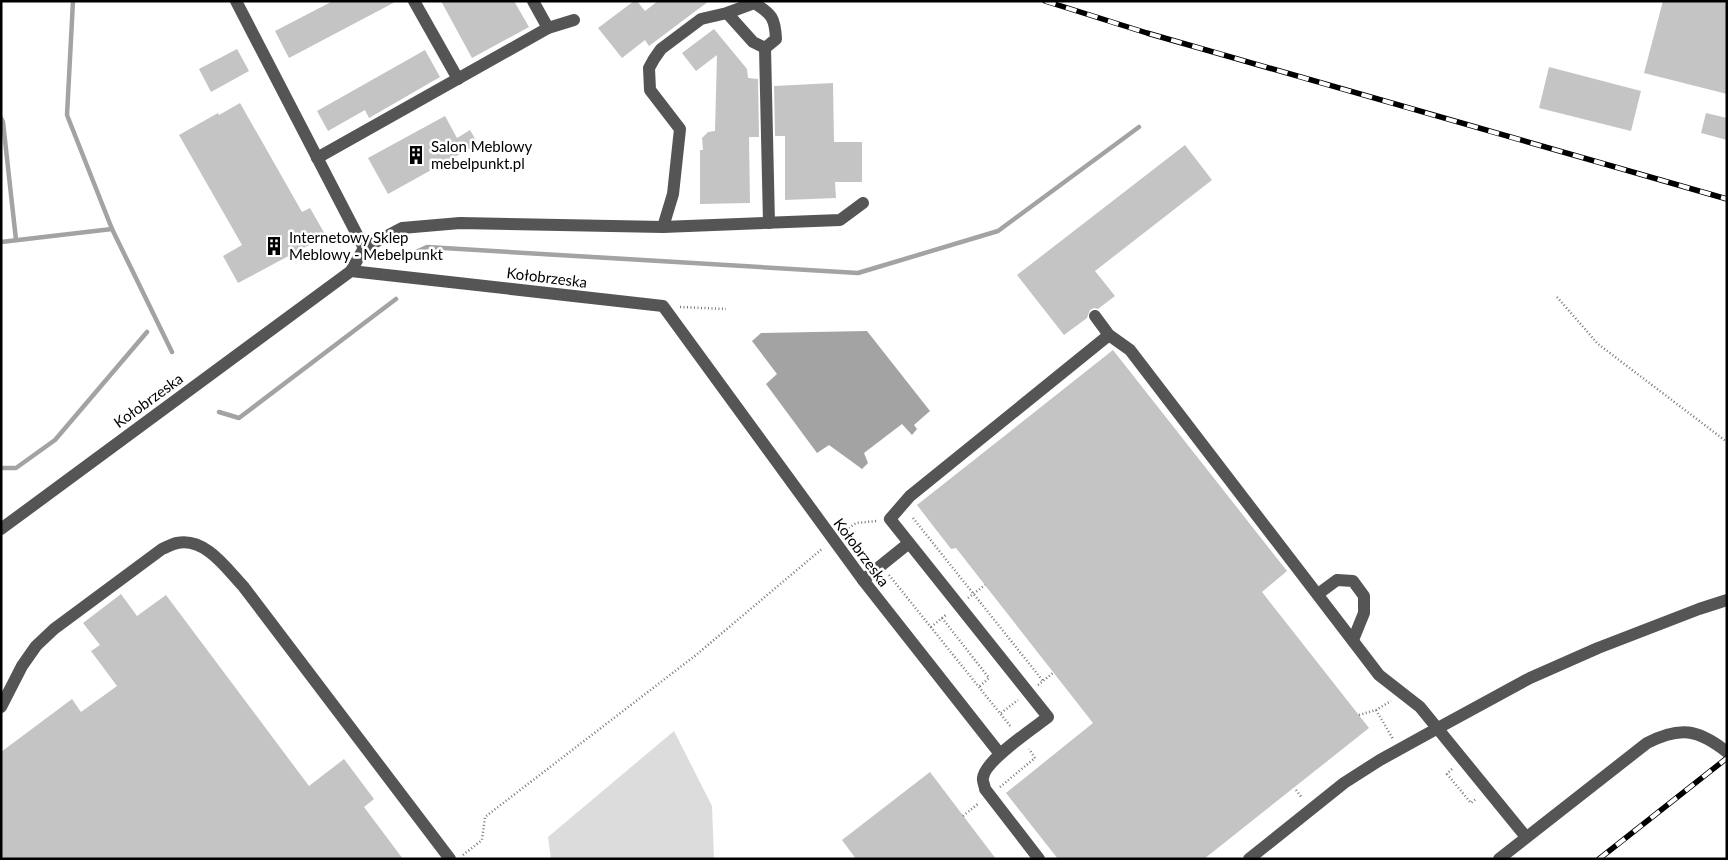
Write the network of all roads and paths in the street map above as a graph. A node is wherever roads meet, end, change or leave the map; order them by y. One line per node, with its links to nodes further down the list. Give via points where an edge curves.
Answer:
1 (236, 1): 9 (street)
2 (414, 1): 8 (street)
3 (533, 1): 6 (street)
4 (727, 13): 7 (street, via 753,42); 7 (street, via 754,3 768,11 775,25 776,39); 12 (street, via 701,19 661,49 649,68 650,90 680,129 674,194)
5 (574, 20): 6 (street)
6 (548, 28): 8 (street)
7 (765, 48): 11 (street)
8 (458, 79): 9 (street)
9 (317, 158): 13 (street)
10 (863, 203): 11 (street, via 840,220)
11 (769, 223): 12 (street)
12 (663, 227): 13 (street, via 460,223 402,228)
13 (364, 248): 14 (street)
14 (351, 271): 16 (street, Kołobrzeska); 23 (street, Kołobrzeska)
15 (1557, 296): 20 (path, via 1598,344)
16 (663, 306): 17 (path); 24 (street, Kołobrzeska)
17 (726, 309)
18 (1095, 316): 19 (street)
19 (1109, 335): 25 (street, via 910,496 890,519); 30 (street, via 1130,350)
20 (1727, 442)
21 (913, 518): 29 (path)
22 (880, 520): 24 (path, via 856,524)
23 (1, 529)
24 (833, 540): 27 (street, Kołobrzeska); 59 (path, via 696,654 485,818 482,840)
25 (909, 543): 27 (street); 50 (street, via 1048,717)
26 (885, 570): 33 (path)
27 (863, 580): 50 (street, Kołobrzeska)
28 (985, 585): 29 (path)
29 (974, 594): 32 (path); 36 (path)
30 (1318, 594): 34 (street); 34 (street, via 1337,580 1352,581 1364,596 1364,613)
31 (1727, 600): 46 (street, via 1598,648 1530,678)
32 (963, 602)
33 (931, 627): 38 (path); 38 (path, via 942,618 989,678)
34 (1353, 640): 46 (street, via 1380,674 1420,707)
35 (1053, 673): 36 (path)
36 (1043, 681): 37 (path)
37 (1035, 686)
38 (979, 687): 43 (path)
39 (1022, 697): 43 (path)
40 (1395, 698): 42 (path)
41 (1, 707): 59 (street, via 36,646 54,629 162,549 176,543 191,543 219,560 243,586)
42 (1376, 710): 44 (path); 47 (path)
43 (1001, 714): 45 (path)
44 (1359, 715)
45 (1012, 727)
46 (1438, 728): 58 (street); 61 (street, via 1344,783)
47 (1395, 743)
48 (1026, 746): 52 (path, via 1036,758)
49 (1727, 752): 58 (street, via 1709,738 1695,733 1664,734 1647,743)
50 (1000, 754): 60 (street, via 987,767 982,778 986,789)
51 (1452, 769): 54 (path, via 1447,774 1471,803)
52 (997, 790)
53 (1296, 790): 56 (path)
54 (1480, 796)
55 (982, 801): 57 (path)
56 (1306, 804)
57 (963, 816)
58 (1526, 837): 62 (street)
59 (450, 858)
60 (1039, 859)
61 (1249, 859)
62 (1499, 859)

